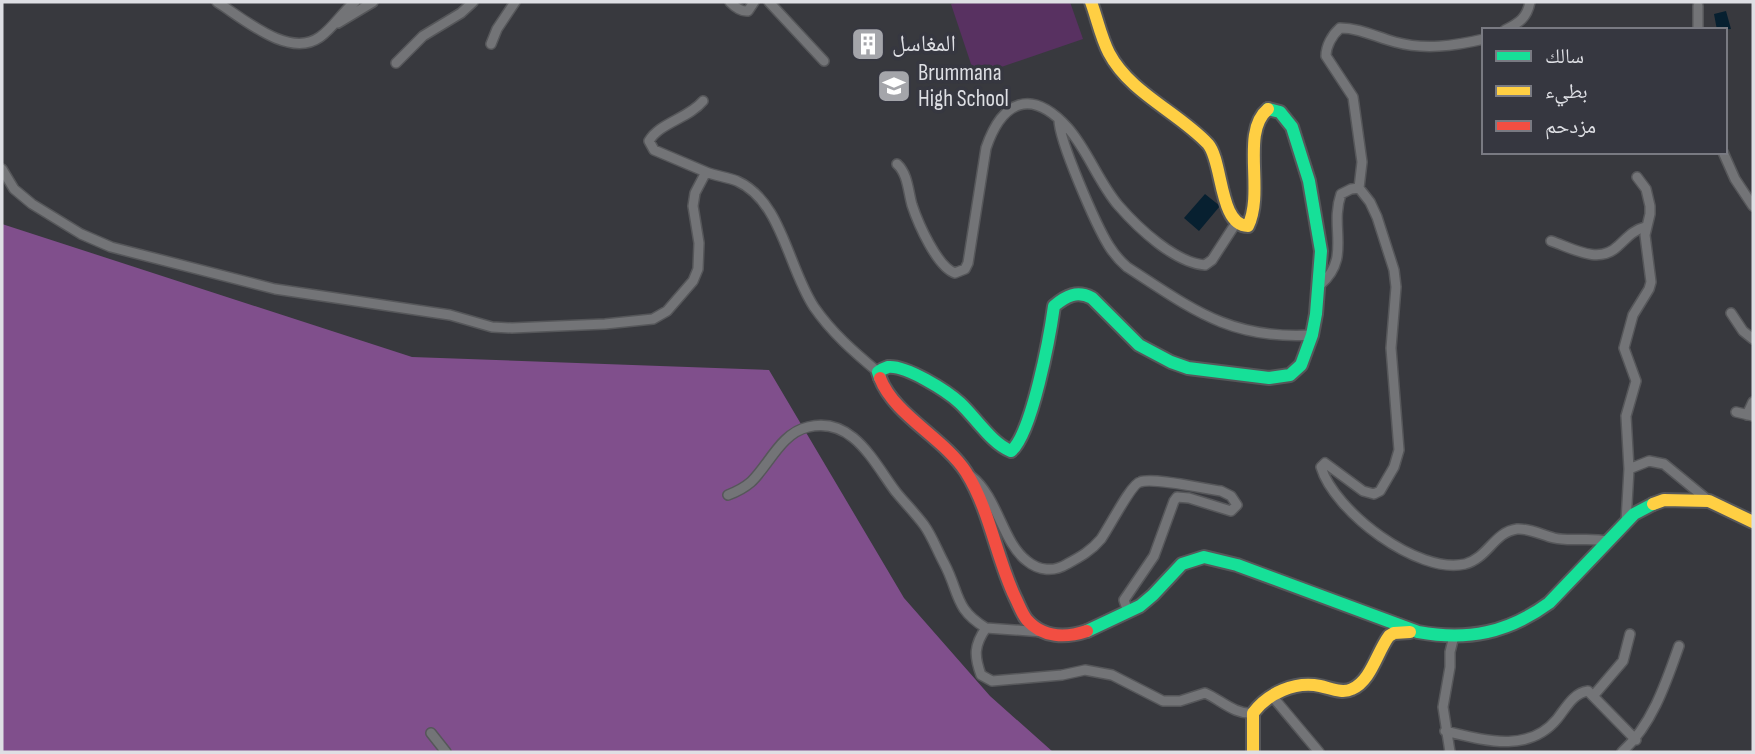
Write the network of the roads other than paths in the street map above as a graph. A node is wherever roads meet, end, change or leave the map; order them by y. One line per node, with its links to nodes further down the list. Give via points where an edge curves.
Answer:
1 (217, 2): 12 (street, via 289,44 311,43)
2 (355, 2): 12 (street)
3 (373, 2): 12 (street)
4 (472, 2): 18 (street, via 423,36)
5 (515, 2): 16 (street)
6 (730, 2): 7 (street, via 745,11)
7 (754, 2)
8 (769, 2): 17 (street)
9 (1091, 2): 28 (street, via 1108,52 1122,73 1210,146)
10 (1530, 2): 13 (street, via 1526,16)
11 (1698, 6): 14 (street)
12 (332, 26)
13 (1509, 28)
14 (1698, 28)
15 (1482, 39): 26 (street, via 1445,47 1414,46 1345,28 1336,32 1326,56 1353,97 1362,162)
16 (491, 44)
17 (824, 61)
18 (396, 63)
19 (703, 101): 24 (street, via 649,141 654,150)
20 (1059, 119): 22 (street, via 1029,103 1013,106 998,121 986,148 970,257 960,272 950,272 936,255); 28 (street, via 1116,203 1180,259 1205,265); 33 (street, via 1062,140 1105,239 1126,267 1220,322 1252,333)
21 (1724, 154): 27 (street)
22 (897, 164)
23 (2, 169): 24 (street, via 13,188 32,204 111,247 275,289 512,328 645,320 667,311 698,269 693,206)
24 (706, 172): 35 (street, via 738,181 765,204 814,307 842,341)
25 (1637, 177): 29 (street, via 1648,198 1650,214)
26 (1359, 188): 31 (street, via 1341,194 1337,261); 45 (street, via 1377,216 1394,270 1391,348 1399,450 1394,467 1374,494 1325,463 1321,469 1328,483 1381,537 1436,564 1474,561 1496,538 1521,528 1562,539)
27 (1753, 206)
28 (1236, 223): 31 (street, via 1248,226 1253,220 1256,121 1264,110 1274,109 1292,127 1310,181 1321,251)
29 (1645, 227): 30 (street, via 1599,256); 39 (street, via 1651,282 1633,315 1624,348 1636,381 1626,416)
30 (1551, 241)
31 (1320, 285): 33 (street)
32 (1731, 313): 34 (street)
33 (1312, 335): 35 (street, via 1301,365 1290,375 1269,378 1206,371 1171,362 1139,345 1087,295 1065,297 1054,306 1046,359 1026,422 1011,451 998,446 957,400 916,375 886,367)
34 (1753, 339)
35 (878, 372): 40 (street, via 887,393 946,447)
36 (1753, 402): 38 (street)
37 (1736, 412): 38 (street)
38 (1750, 415)
39 (1629, 469): 42 (street, via 1649,461 1664,464); 43 (street)
40 (965, 472): 46 (street, via 985,491 1027,562 1052,570 1090,550 1138,482 1231,496 1237,505 1231,511 1177,497 1154,556 1124,600); 48 (street, via 1009,587 1026,620)
41 (728, 495): 47 (street, via 751,482 777,449 805,427 839,429 870,454 925,527 965,613)
42 (1709, 500): 43 (street, via 1664,500); 44 (street)
43 (1626, 522): 45 (street)
44 (1753, 522)
45 (1607, 541): 51 (street, via 1533,615 1495,632)
46 (1128, 612): 48 (street, via 1070,636); 49 (street, via 1146,602 1177,568 1203,556)
47 (986, 628): 48 (street); 55 (street, via 975,655 981,675 992,681 1093,670 1163,701 1205,693 1243,714)
48 (1046, 632)
49 (1418, 632): 51 (street); 54 (street, via 1388,637 1359,685 1350,690 1311,684)
50 (1630, 634): 53 (street, via 1623,662)
51 (1454, 636): 56 (street, via 1443,707)
52 (1679, 646): 58 (street)
53 (1594, 695): 56 (street, via 1581,692 1550,726 1519,741 1487,741); 58 (street)
54 (1272, 696): 55 (street); 61 (street)
55 (1253, 713): 60 (street)
56 (1445, 731): 62 (street)
57 (431, 733): 59 (street)
58 (1636, 740): 63 (street)
59 (446, 752)
60 (1253, 752)
61 (1319, 752)
62 (1450, 752)
63 (1622, 752)

